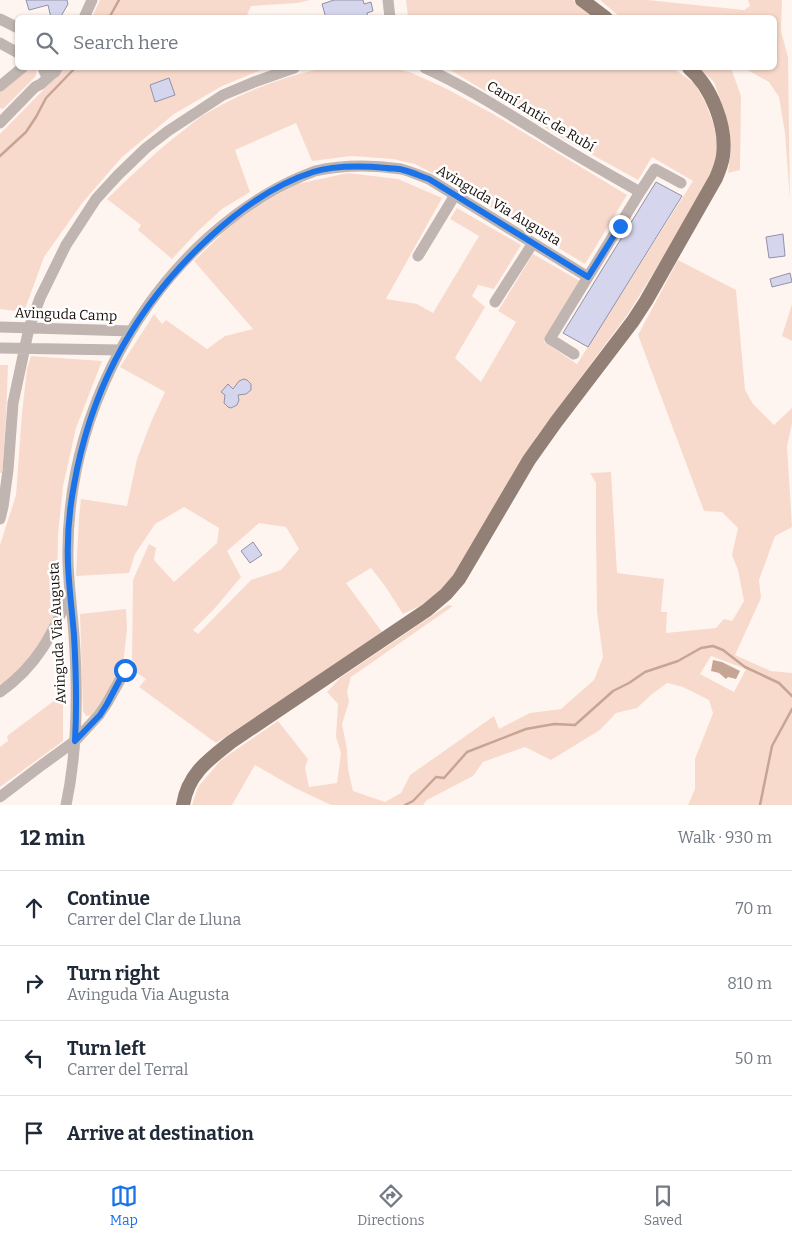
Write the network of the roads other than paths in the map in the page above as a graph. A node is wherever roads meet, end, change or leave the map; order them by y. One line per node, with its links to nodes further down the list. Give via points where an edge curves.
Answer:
1 (92, 0): 5 (street)
2 (388, 0): 6 (street)
3 (582, 0): 7 (main road)
4 (592, 0): 8 (main road)
5 (85, 15)
6 (390, 15)
7 (602, 15)
8 (609, 15)
9 (0, 19): 10 (street)
10 (15, 26)
11 (0, 43): 12 (street)
12 (15, 51)
13 (20, 70): 18 (street)
14 (47, 70): 19 (street, via 41,84)
15 (288, 70): 28 (street, via 223,94 168,131 118,175 96,199 66,245)
16 (430, 70): 21 (street, Camí Antic de Rubí, via 491,102)
17 (691, 70): 41 (main road, via 709,92 722,129 723,159 716,178 646,301 529,460 459,580 427,610 213,756 192,779)
18 (0, 86)
19 (0, 123)
20 (681, 184): 21 (street, via 655,169)
21 (640, 192): 25 (street)
22 (455, 195): 23 (street, Avinguda Via Augusta); 24 (street); 29 (street, Avinguda Via Augusta, via 429,179 402,169 343,167 297,178 253,202 226,222 176,271)
23 (533, 243): 25 (street, Avinguda Via Augusta); 26 (street)
24 (418, 256)
25 (588, 277): 33 (street, via 550,339)
26 (495, 302)
27 (0, 327): 28 (street, Avinguda Camp)
28 (29, 328): 29 (street, Avinguda Camp); 31 (street)
29 (130, 331): 32 (street, Avinguda Via Augusta)
30 (0, 348): 31 (street)
31 (24, 349): 32 (street); 34 (street, via 13,403)
32 (120, 350): 35 (street, Avinguda Via Augusta, via 98,398 77,470 69,528)
33 (574, 354)
34 (0, 518)
35 (70, 592): 37 (street, via 58,621 28,669); 38 (street, Avinguda Via Augusta, via 76,685)
36 (125, 670): 38 (street, via 100,715)
37 (0, 692)
38 (75, 741): 39 (street); 40 (street, Avinguda Via Augusta)
39 (0, 797)
40 (66, 805)
41 (183, 805)

